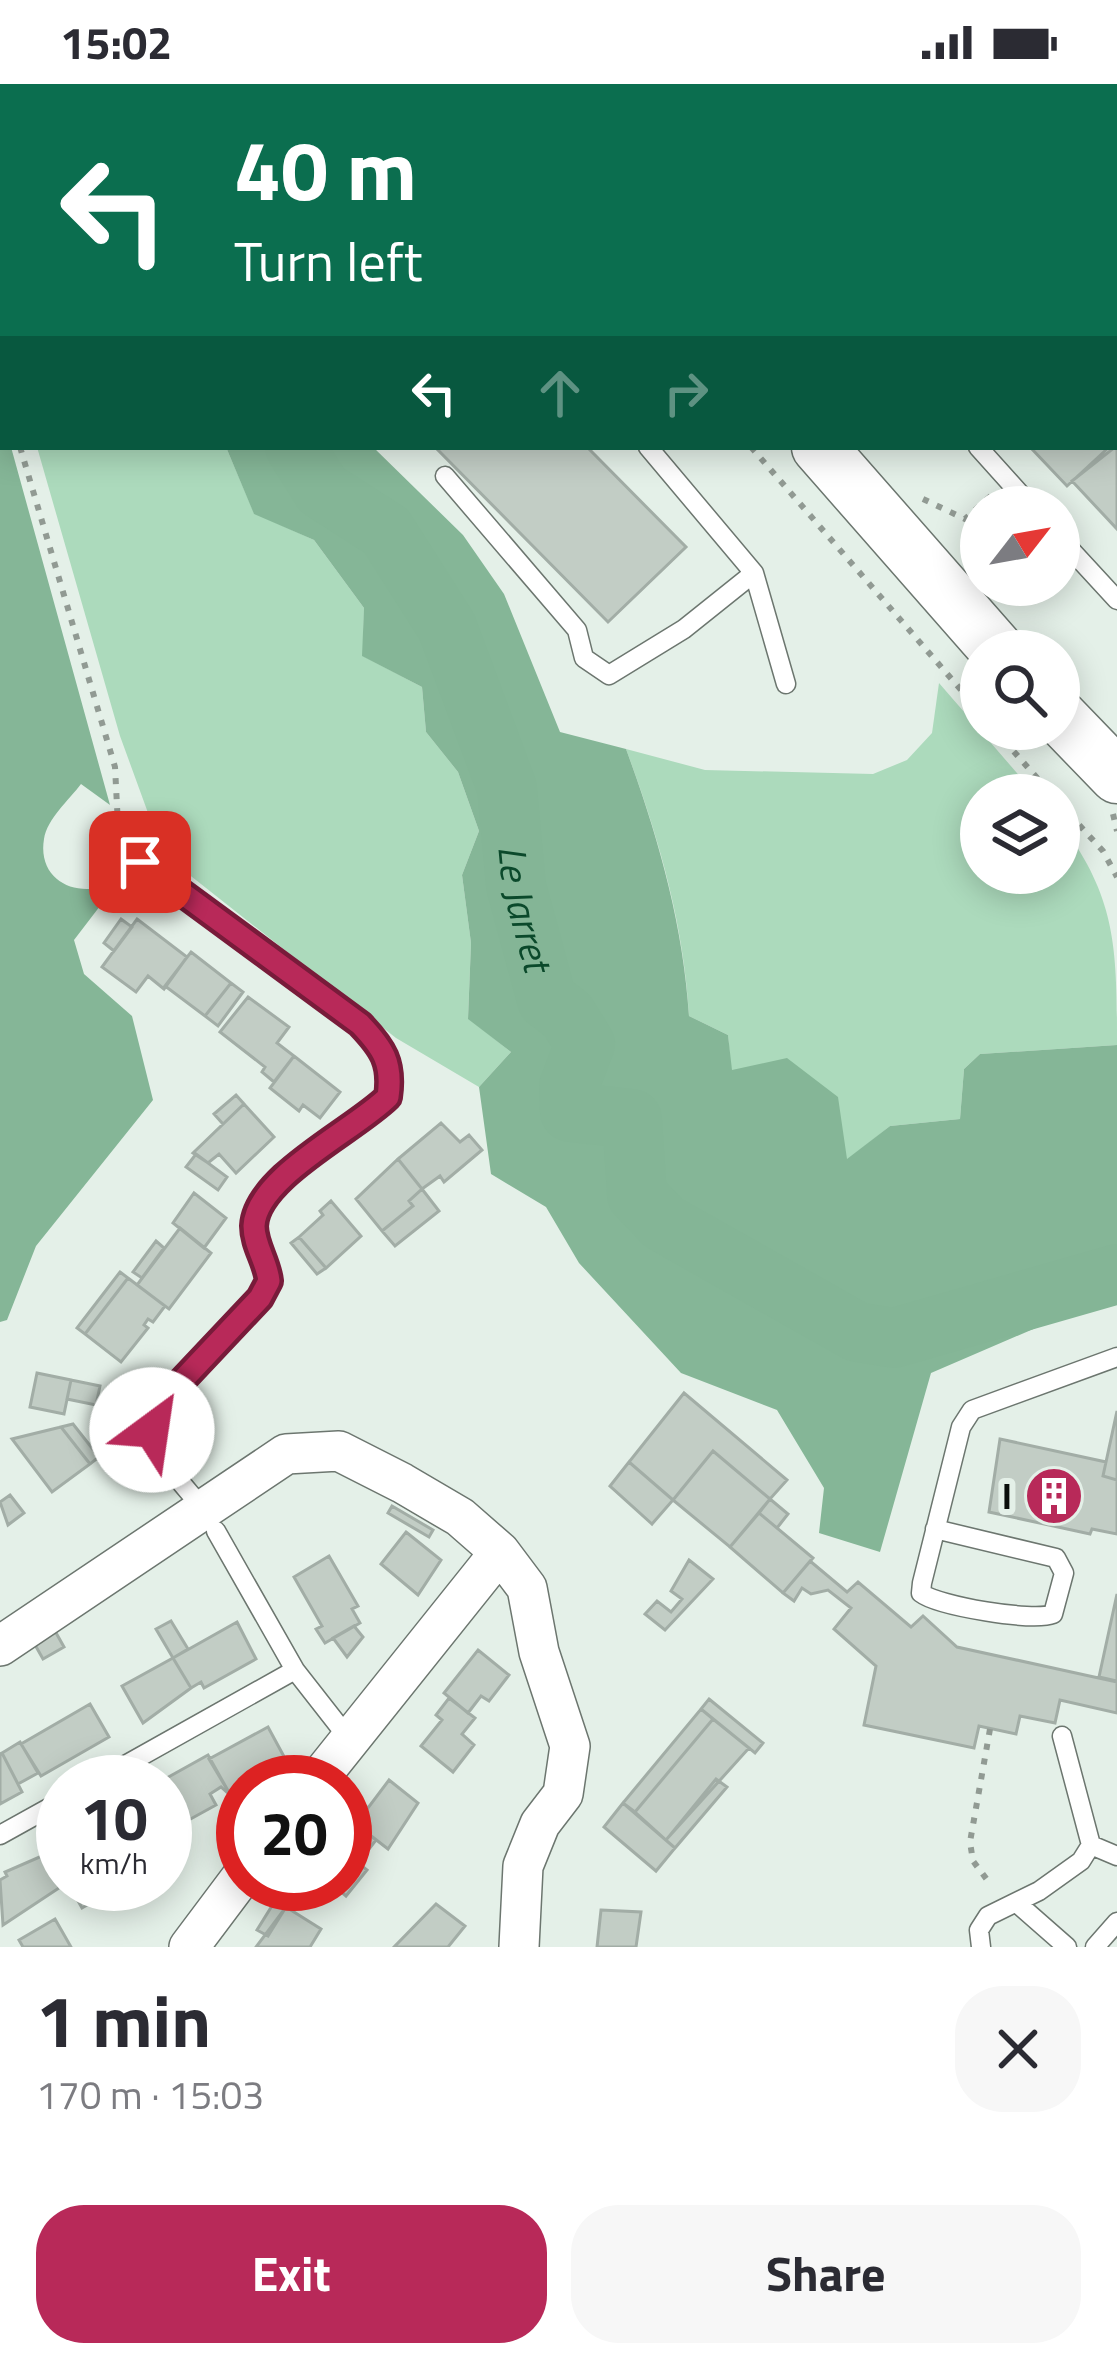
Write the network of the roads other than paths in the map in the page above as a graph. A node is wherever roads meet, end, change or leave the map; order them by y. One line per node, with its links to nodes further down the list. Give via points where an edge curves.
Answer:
1 (651, 450): 7 (lane)
2 (822, 450): 9 (main road)
3 (981, 450): 5 (lane)
4 (445, 476): 7 (lane, via 577,630 584,658 610,676)
5 (1013, 486)
6 (1080, 559): 8 (lane)
7 (754, 573): 10 (lane)
8 (1117, 600)
9 (980, 630)
10 (786, 684)
11 (1080, 738): 12 (main road)
12 (1117, 776)
13 (119, 846): 15 (lane, via 360,1024 383,1048 392,1074 388,1097 271,1190 254,1231 269,1281 161,1403 152,1430)
14 (1117, 1357): 16 (lane, via 972,1409)
15 (209, 1520): 17 (street, via 286,1454 339,1451 460,1517); 18 (street); 19 (lane)
16 (935, 1529): 16 (lane, via 1057,1558 1064,1573 1053,1614 925,1598)
17 (500, 1552): 21 (street); 32 (street, via 527,1588 571,1746 563,1794 523,1867)
18 (0, 1646)
19 (296, 1670): 21 (lane); 22 (lane)
20 (1062, 1736): 26 (lane)
21 (350, 1739): 23 (street)
22 (143, 1755)
23 (337, 1755)
24 (36, 1815): 25 (lane)
25 (0, 1835)
26 (1091, 1844): 27 (lane); 28 (lane, via 1081,1861)
27 (1117, 1856)
28 (1018, 1904): 33 (lane, via 988,1916); 34 (lane)
29 (216, 1911): 31 (street)
30 (1117, 1922): 35 (lane)
31 (189, 1947)
32 (519, 1947)
33 (981, 1947)
34 (1067, 1947)
35 (1095, 1947)

